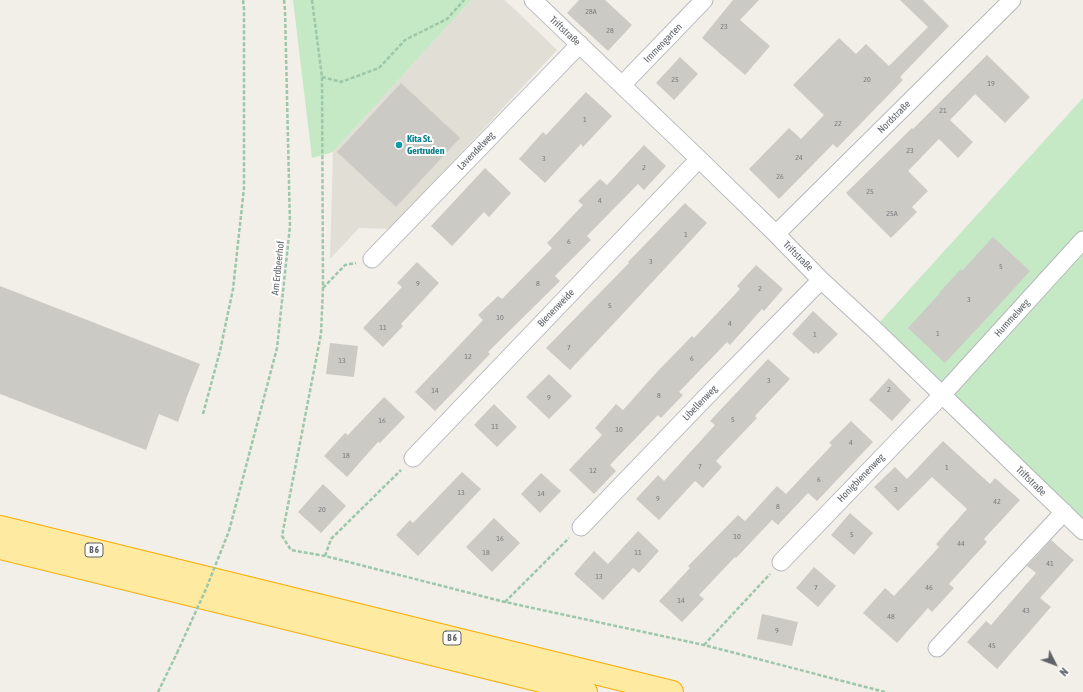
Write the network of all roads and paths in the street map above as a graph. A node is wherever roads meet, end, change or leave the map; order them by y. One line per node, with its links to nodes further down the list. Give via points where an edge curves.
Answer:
1 (243, 0): 18 (path, via 244,188 233,289)
2 (284, 0): 30 (path, Am Erdbeerhof, bridge, via 290,226 277,348 229,531 206,589)
3 (312, 0): 9 (path)
4 (464, 0): 9 (path, via 447,19 405,40 379,68 341,82)
5 (533, 0): 8 (street, Triftstraße)
6 (704, 0): 10 (street, Immengarten)
7 (1012, 0): 12 (street, Nordstraße)
8 (580, 44): 10 (street, Triftstraße); 14 (street, Lavendelweg)
9 (322, 77): 16 (path)
10 (622, 85): 11 (street, Triftstraße)
11 (699, 159): 12 (street, Triftstraße); 19 (street, Bienenweide)
12 (776, 234): 15 (street, Triftstraße)
13 (1083, 240): 17 (street, Hummelweg)
14 (372, 259): 16 (path, via 345,265)
15 (821, 280): 17 (street, Triftstraße); 22 (street, Libellenweg)
16 (323, 288): 25 (path, via 321,334 282,536 291,550)
17 (942, 395): 20 (street, Triftstraße); 26 (street, Honigbienenweg)
18 (203, 414)
19 (412, 458): 25 (path, via 332,539)
20 (1064, 512): 23 (street, Triftstraße); 29 (street)
21 (0, 527): 32 (highway, B 6)
22 (581, 527): 27 (path)
23 (1083, 531)
24 (0, 548): 31 (highway, B 6)
25 (325, 556): 27 (path)
26 (781, 562): 28 (path)
27 (505, 602): 28 (path)
28 (704, 645): 33 (path)
29 (937, 648)
30 (158, 692)
31 (586, 692)
32 (672, 692)
33 (885, 692)

